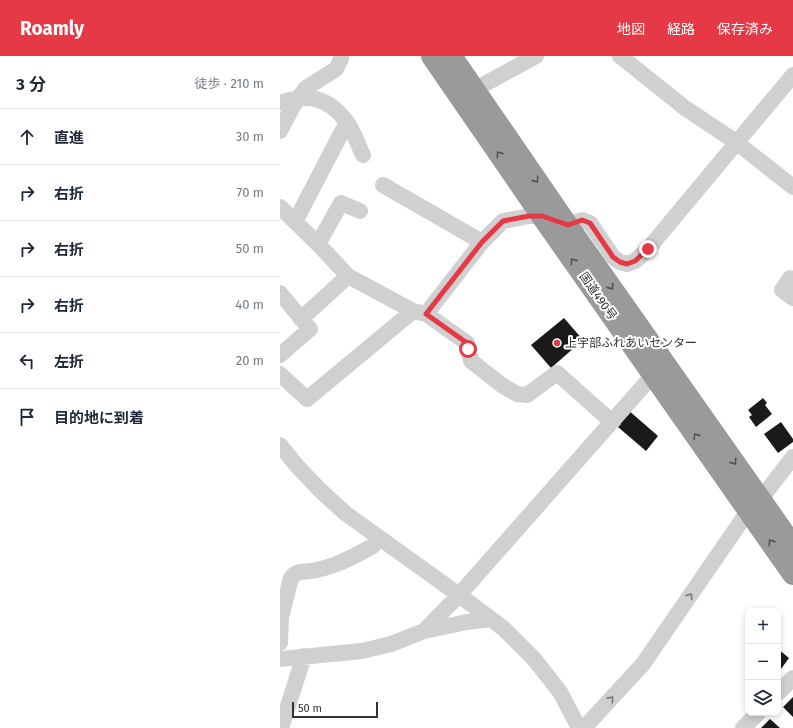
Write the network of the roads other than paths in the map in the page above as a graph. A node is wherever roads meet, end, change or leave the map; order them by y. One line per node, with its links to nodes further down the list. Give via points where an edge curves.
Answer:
1 (341, 56): 8 (street, via 336,70 306,88)
2 (432, 56): 7 (highway, 国道490号)
3 (451, 56): 7 (highway, 国道490号)
4 (536, 56): 7 (street)
5 (620, 56): 12 (street, via 685,108)
6 (793, 74): 12 (street)
7 (468, 96): 18 (highway, 国道490号, one-way to 7); 20 (highway, 国道490号, one-way to 20)
8 (300, 98): 9 (street); 10 (street, via 316,98 335,108); 11 (street)
9 (280, 103)
10 (347, 122): 13 (street); 19 (street)
11 (280, 131)
12 (736, 142): 15 (street); 20 (street, via 648,249 635,261 627,264 613,257 590,223 582,220)
13 (363, 155)
14 (383, 186): 21 (street)
15 (793, 187)
16 (280, 207): 19 (street)
17 (360, 211): 22 (street, via 341,203)
18 (542, 216): 20 (street); 21 (street, via 503,221); 30 (highway, 国道490号, one-way to 18)
19 (295, 222): 22 (street)
20 (568, 225): 30 (highway, 国道490号, one-way to 30)
21 (482, 242): 27 (street)
22 (318, 244): 23 (street)
23 (348, 276): 27 (street); 28 (street)
24 (790, 278): 26 (street, via 782,290)
25 (280, 293): 28 (street)
26 (793, 298)
27 (420, 313): 31 (street, via 307,399); 32 (street, via 467,343 471,361 517,394 527,395 557,373)
28 (301, 319): 29 (street, via 310,329)
29 (280, 355)
30 (658, 369): 32 (street); 35 (highway, 国道490号)
31 (280, 374)
32 (612, 422): 39 (street)
33 (280, 445): 39 (street, via 297,466 345,514)
34 (793, 457): 35 (street)
35 (755, 505): 37 (highway, 国道490号); 38 (highway, 国道490号, one-way to 35); 50 (street, one-way to 35, via 643,664)
36 (373, 546): 42 (street, via 334,566 298,572 290,578)
37 (793, 546)
38 (793, 574)
39 (459, 595): 40 (street); 41 (street)
40 (491, 619): 41 (street); 49 (street, via 535,660 560,692)
41 (424, 631): 43 (street, via 391,644 362,651)
42 (280, 643)
43 (304, 656): 44 (street); 48 (street)
44 (280, 659)
45 (793, 678): 46 (street)
46 (781, 690)
47 (755, 716): 51 (street)
48 (281, 728)
49 (579, 728)
50 (584, 728)
51 (743, 728)

